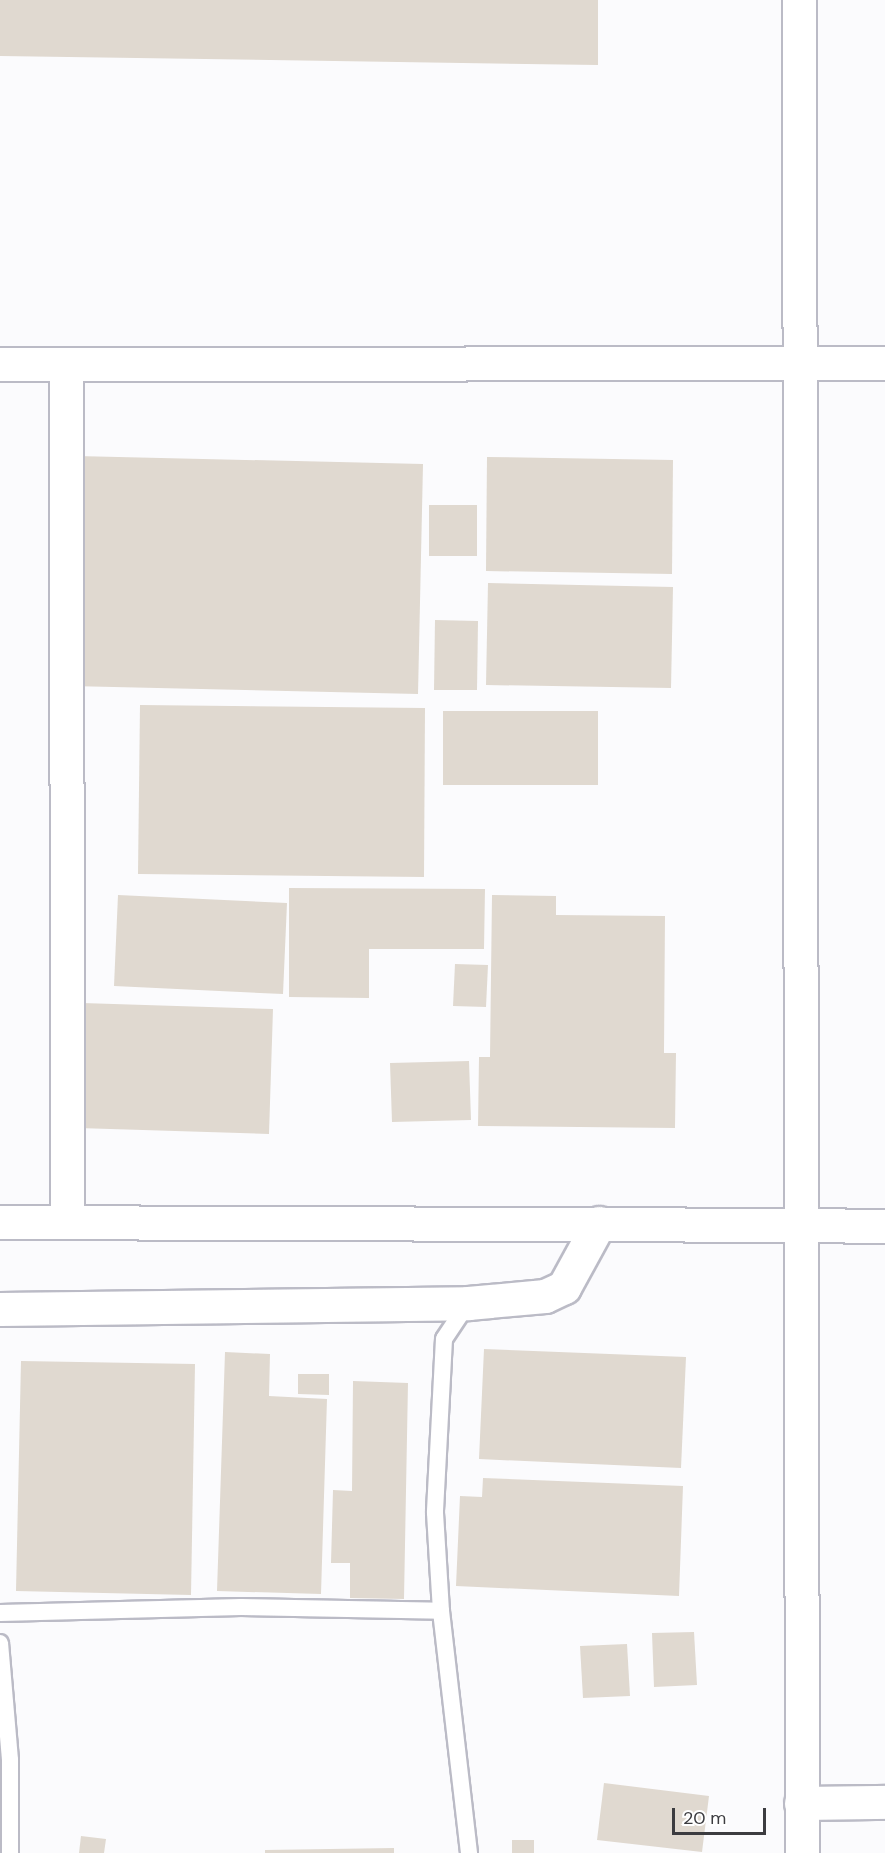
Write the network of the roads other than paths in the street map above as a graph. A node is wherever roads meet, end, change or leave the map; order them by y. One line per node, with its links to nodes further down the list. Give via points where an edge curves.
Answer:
1 (799, 0): 2 (street)
2 (797, 363): 3 (street); 5 (street); 9 (street)
3 (885, 363)
4 (0, 364): 5 (street)
5 (66, 364): 7 (street)
6 (0, 1222): 7 (street)
7 (67, 1222): 8 (street)
8 (599, 1223): 9 (street); 11 (street, via 564,1287 545,1296)
9 (803, 1225): 10 (street); 17 (street)
10 (885, 1226)
11 (468, 1303): 12 (street); 13 (lane, via 444,1339 435,1513)
12 (0, 1309)
13 (441, 1611): 14 (lane, via 241,1607); 19 (lane)
14 (0, 1613)
15 (0, 1643): 18 (lane, via 10,1760)
16 (885, 1802): 17 (street)
17 (801, 1803): 20 (street)
18 (10, 1853)
19 (469, 1853)
20 (802, 1853)

